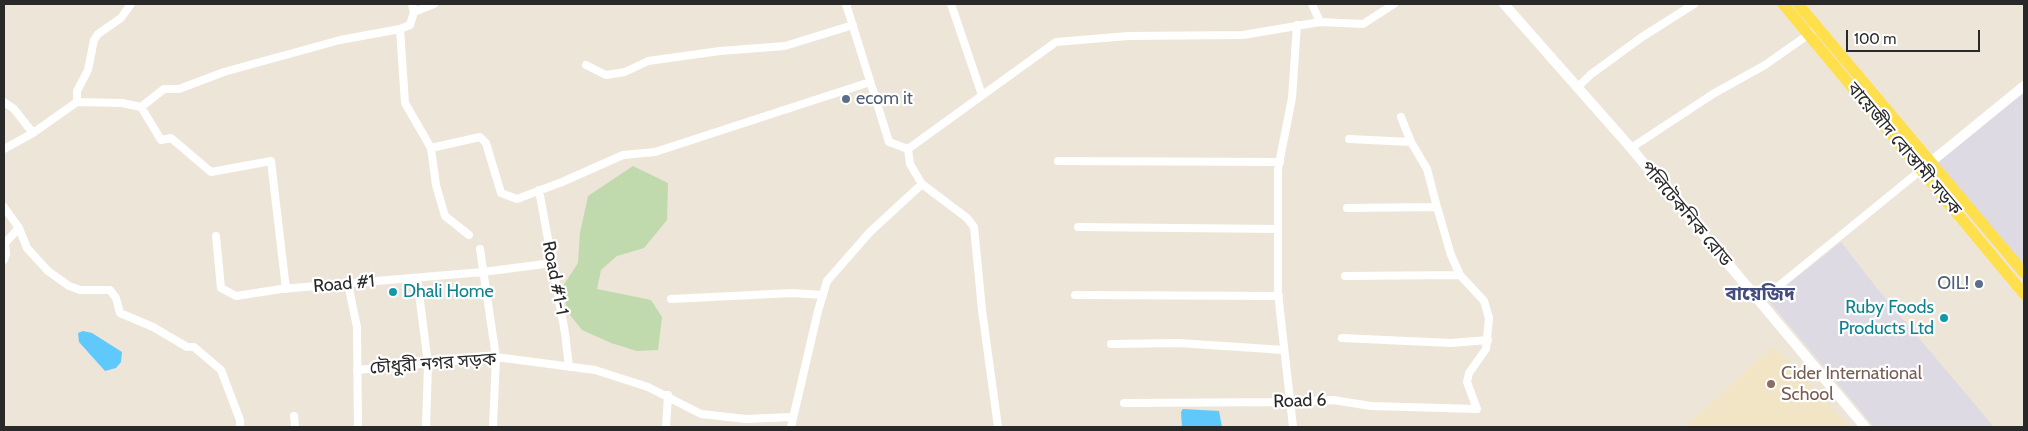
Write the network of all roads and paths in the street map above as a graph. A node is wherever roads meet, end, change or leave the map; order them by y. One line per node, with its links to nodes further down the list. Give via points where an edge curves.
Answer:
1 (131, 4): 25 (street, via 121,18 94,40 88,70 77,91)
2 (412, 4): 12 (street)
3 (434, 4): 12 (street)
4 (846, 4): 14 (street)
5 (951, 4): 23 (street)
6 (1312, 4): 13 (street)
7 (1394, 4): 13 (street, via 1363,24)
8 (1504, 4): 22 (main road, পলিটেকনিক রোড)
9 (1694, 4): 22 (street, via 1642,37)
10 (1783, 4): 18 (main road, বায়েজীদ বোস্তামী সড়ক)
11 (1798, 4): 16 (main road, বায়েজীদ বোস্তামী সড়ক)
12 (414, 12): 17 (street, via 410,25)
13 (1320, 22): 15 (street)
14 (853, 25): 19 (street, via 785,46 648,61 625,72 606,75); 20 (street)
15 (1297, 25): 23 (street, via 1243,35 1128,36 1056,42); 37 (street, via 1292,98)
16 (1818, 27): 18 (street); 36 (main road, বায়েজীদ বোস্তামী সড়ক)
17 (400, 30): 26 (street, via 340,40 224,72 179,89 164,89); 31 (street, via 405,103)
18 (1808, 34): 33 (street, via 1765,65 1713,94); 38 (main road, বায়েজীদ বোস্তামী সড়ক)
19 (586, 65)
20 (870, 82): 32 (street, via 888,142); 40 (street, via 655,152 623,155)
21 (2024, 86): 36 (main road)
22 (1577, 88): 33 (main road, পলিটেকনিক রোড)
23 (982, 95): 32 (street)
24 (4, 102): 28 (street, via 14,109)
25 (77, 102): 26 (street, via 122,103); 28 (street)
26 (141, 107): 58 (street, via 161,140 170,138 211,172 271,161)
27 (1401, 117): 30 (street)
28 (33, 133): 34 (street)
29 (1349, 139): 30 (street)
30 (1411, 142): 42 (street, via 1426,169)
31 (431, 148): 40 (street, via 480,137 486,143 501,193 517,199); 47 (street, via 436,185 446,216)
32 (908, 148): 39 (street, via 910,164)
33 (1631, 148): 64 (main road, পলিটেকনিক রোড)
34 (4, 149)
35 (1058, 161): 37 (street)
36 (1930, 161): 38 (main road); 53 (main road, বায়েজীদ বোস্তামী সড়ক)
37 (1280, 162): 46 (street)
38 (1921, 170): 59 (main road, বায়েজীদ বোস্তামী সড়ক); 64 (street)
39 (922, 184): 60 (street, via 870,232 827,281); 85 (street, via 967,218 974,228)
40 (539, 190): 51 (street, Road #1-1)
41 (4, 207): 45 (street)
42 (1437, 207): 43 (street); 54 (street)
43 (1346, 208)
44 (1078, 227): 46 (street)
45 (19, 228): 50 (street, via 6,242); 78 (street, via 28,248 48,271 69,286 80,290 110,290 120,313 194,347 221,370)
46 (1278, 229): 62 (street)
47 (468, 235)
48 (216, 236): 58 (street, Road #1, via 221,288 236,296)
49 (480, 249): 52 (street)
50 (4, 260)
51 (552, 263): 52 (street, Road #1); 71 (street, Road #1-1)
52 (483, 272): 56 (street, Road #1); 69 (street)
53 (2024, 273)
54 (1460, 275): 55 (street); 66 (street, via 1484,301)
55 (1345, 276)
56 (417, 278): 57 (street, Road #1); 70 (street)
57 (348, 284): 58 (street, Road #1); 72 (street, via 357,327)
58 (286, 289)
59 (2024, 294)
60 (823, 295): 63 (street, via 792,293); 77 (street)
61 (1075, 295): 62 (street)
62 (1278, 296): 68 (street)
63 (670, 299)
64 (1760, 302): 87 (main road, পলিটেকনিক রোড)
65 (1342, 338): 66 (street, via 1451,343)
66 (1488, 340): 75 (street, Road 6, via 1467,382 1477,409 1371,406 1333,400)
67 (1111, 344): 68 (street, via 1179,343)
68 (1284, 350): 75 (street)
69 (496, 357): 70 (street, চৌধুরী নগর সড়ক); 71 (street, চৌধুরী নগর সড়ক); 82 (street)
70 (428, 364): 72 (street, চৌধুরী নগর সড়ক); 81 (street)
71 (569, 367): 73 (street, চৌধুরী নগর সড়ক, via 595,370)
72 (357, 370): 80 (street)
73 (668, 396): 77 (street, চৌধুরী নগর সড়ক, via 701,414 746,419); 83 (street)
74 (1124, 402): 75 (street, Road 6)
75 (1290, 402): 86 (street)
76 (294, 416): 79 (street)
77 (791, 417): 84 (street)
78 (240, 427)
79 (295, 427)
80 (358, 427)
81 (426, 427)
82 (493, 427)
83 (666, 427)
84 (791, 427)
85 (998, 427)
86 (1293, 427)
87 (1865, 427)

